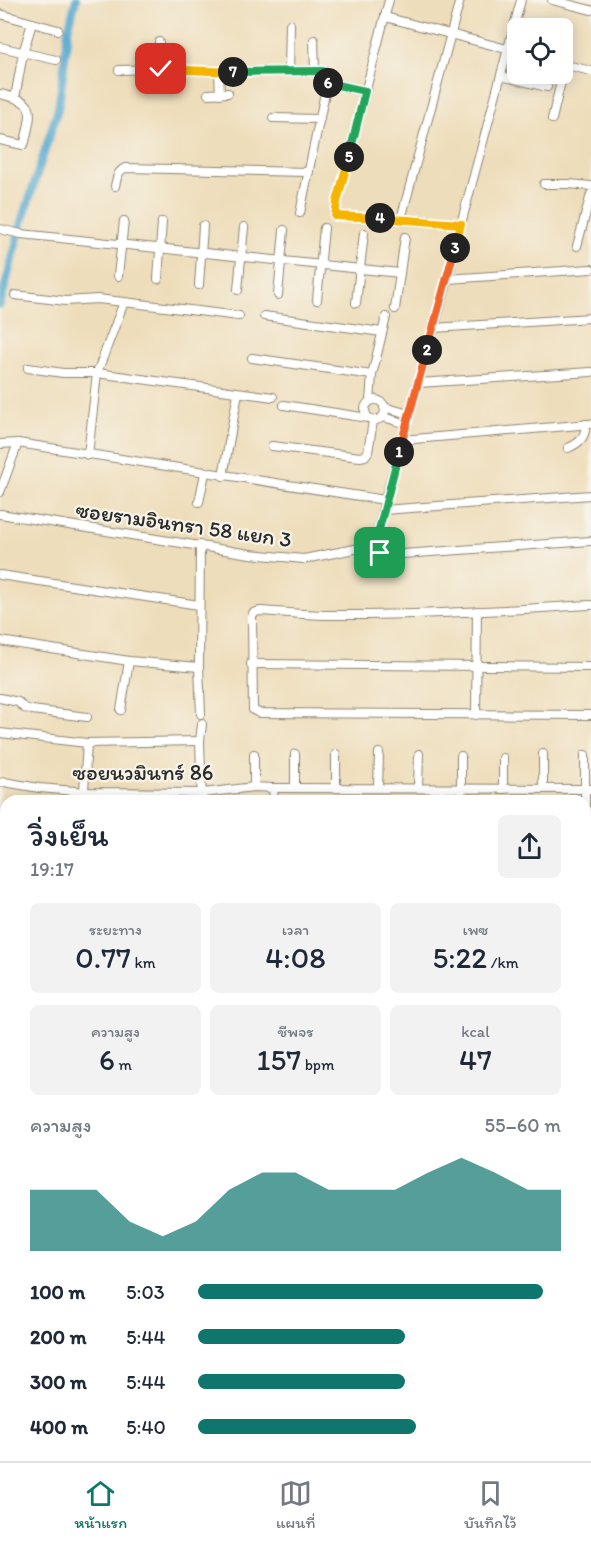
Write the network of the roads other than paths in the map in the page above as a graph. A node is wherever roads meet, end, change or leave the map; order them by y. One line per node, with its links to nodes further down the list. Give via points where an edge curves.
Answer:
1 (389, 0): 7 (street)
2 (460, 0): 12 (street)
3 (521, 0): 8 (street)
4 (552, 0): 5 (street)
5 (591, 10)
6 (0, 14): 9 (street)
7 (385, 17): 12 (street); 31 (street)
8 (516, 18)
9 (32, 23): 11 (street); 17 (street)
10 (290, 24): 23 (street)
11 (58, 30)
12 (451, 34): 16 (street); 45 (street)
13 (314, 40): 24 (street)
14 (159, 42): 21 (street)
15 (0, 47): 17 (street)
16 (507, 50)
17 (23, 53): 19 (street); 34 (street)
18 (507, 54): 27 (street)
19 (56, 60)
20 (573, 66): 25 (street)
21 (161, 69): 22 (street); 26 (street)
22 (119, 70)
23 (289, 71): 24 (street); 26 (street)
24 (315, 71): 28 (street, via 328,73)
25 (591, 71)
26 (219, 72): 33 (street, via 224,94)
27 (501, 76): 30 (street); 48 (street)
28 (327, 83): 31 (street); 36 (street)
29 (560, 84): 37 (street)
30 (547, 87)
31 (365, 91): 45 (street, via 335,216)
32 (0, 94): 34 (street)
33 (208, 94)
34 (19, 100): 38 (street, via 31,113 25,142 23,145)
35 (273, 118): 36 (street)
36 (320, 119): 39 (street)
37 (552, 119)
38 (0, 140)
39 (309, 172): 41 (street, via 125,168 120,170); 44 (street)
40 (544, 184): 42 (street)
41 (116, 186)
42 (591, 186)
43 (591, 194): 57 (street)
44 (300, 213)
45 (401, 219): 48 (street)
46 (124, 220): 56 (street)
47 (162, 222): 58 (street)
48 (461, 224): 68 (street)
49 (203, 226): 59 (street)
50 (244, 227): 60 (street)
51 (324, 228): 62 (street)
52 (0, 229): 56 (street)
53 (284, 230): 61 (street)
54 (364, 233): 63 (street)
55 (405, 237): 65 (street)
56 (122, 244): 58 (street); 66 (street)
57 (577, 246)
58 (160, 248): 59 (street); 67 (street)
59 (201, 253): 60 (street); 69 (street)
60 (241, 257): 61 (street); 70 (street)
61 (281, 261): 62 (street); 72 (street)
62 (320, 265): 63 (street); 73 (street)
63 (359, 269): 65 (street); 75 (street)
64 (591, 269): 68 (street)
65 (400, 273): 76 (street)
66 (118, 276)
67 (158, 279)
68 (448, 279): 81 (street)
69 (199, 285)
70 (238, 290)
71 (15, 295): 74 (street)
72 (278, 295)
73 (317, 300)
74 (124, 302): 77 (street); 86 (street)
75 (356, 303)
76 (395, 309)
77 (239, 316)
78 (264, 316): 82 (street)
79 (386, 317): 82 (street)
80 (591, 318): 81 (street)
81 (433, 328): 88 (street)
82 (382, 332): 87 (street)
83 (252, 358): 87 (street)
84 (27, 368): 86 (street)
85 (591, 372): 88 (street)
86 (97, 373): 89 (street); 104 (street)
87 (372, 375): 91 (street)
88 (418, 383): 94 (street)
89 (238, 393): 90 (street); 106 (street)
90 (273, 397)
91 (370, 401): 93 (street, via 380,402); 96 (street, via 364,412)
92 (284, 405): 96 (street)
93 (384, 407): 94 (street); 95 (street)
94 (409, 414): 97 (street)
95 (383, 417): 96 (street); 97 (street)
96 (370, 419): 102 (street, via 365,456)
97 (407, 424): 99 (street)
98 (588, 424): 99 (street); 103 (street, via 582,440)
99 (402, 440): 110 (street)
100 (18, 443): 101 (street); 104 (street); 107 (street)
101 (0, 444)
102 (272, 446)
103 (568, 448)
104 (88, 454): 105 (street)
105 (205, 473): 106 (street); 109 (street)
106 (223, 476): 110 (street)
107 (0, 492)
108 (591, 495): 110 (street)
109 (199, 502)
110 (384, 505): 114 (street)
111 (0, 514): 113 (street, ซอยรามอินทรา 58 แยก 3)
112 (591, 541): 114 (street, via 388,555 380,553)
113 (200, 545): 114 (street, ซอยรามอินทรา 58 แยก 3, via 304,559); 116 (street)
114 (375, 545)
115 (0, 575): 116 (street)
116 (199, 605): 123 (street)
117 (591, 605): 118 (street)
118 (477, 611): 121 (street, via 351,615 256,611 252,617); 122 (street)
119 (0, 641): 120 (street)
120 (129, 661): 123 (street); 126 (street)
121 (251, 664): 122 (street); 127 (street, via 253,710 259,713)
122 (477, 666): 124 (street); 127 (street)
123 (199, 667): 131 (street)
124 (591, 667)
125 (0, 698): 129 (street, via 32,710)
126 (120, 710)
127 (476, 715): 128 (street)
128 (591, 715)
129 (87, 717)
130 (0, 734): 132 (street)
131 (200, 741): 132 (street); 154 (street)
132 (87, 743): 153 (street)
133 (379, 753): 147 (street)
134 (254, 754): 143 (street)
135 (295, 754): 145 (street)
136 (336, 754): 146 (street)
137 (419, 754): 148 (street)
138 (543, 754): 151 (street)
139 (585, 755): 152 (street)
140 (461, 756): 149 (street)
141 (503, 758): 150 (street)
142 (1, 782): 153 (street, ซอยนวมินทร์ 86)
143 (254, 787): 144 (street, ซอยนวมินทร์ 86); 155 (street, ซอยนวมินทร์ 86)
144 (273, 788): 145 (street, ซอยนวมินทร์ 86); 156 (street)
145 (295, 788): 146 (street, ซอยนวมินทร์ 86)
146 (336, 788): 147 (street, ซอยนวมินทร์ 86)
147 (378, 788): 148 (street, ซอยนวมินทร์ 86)
148 (418, 788): 149 (street, ซอยนวมินทร์ 86)
149 (461, 789): 150 (street, ซอยนวมินทร์ 86); 157 (street)
150 (502, 789): 151 (street, ซอยนวมินทร์ 86)
151 (543, 789): 152 (street, ซอยนวมินทร์ 86)
152 (588, 789)
153 (86, 795)
154 (203, 795)
155 (213, 795)
156 (274, 795)
157 (461, 795)

